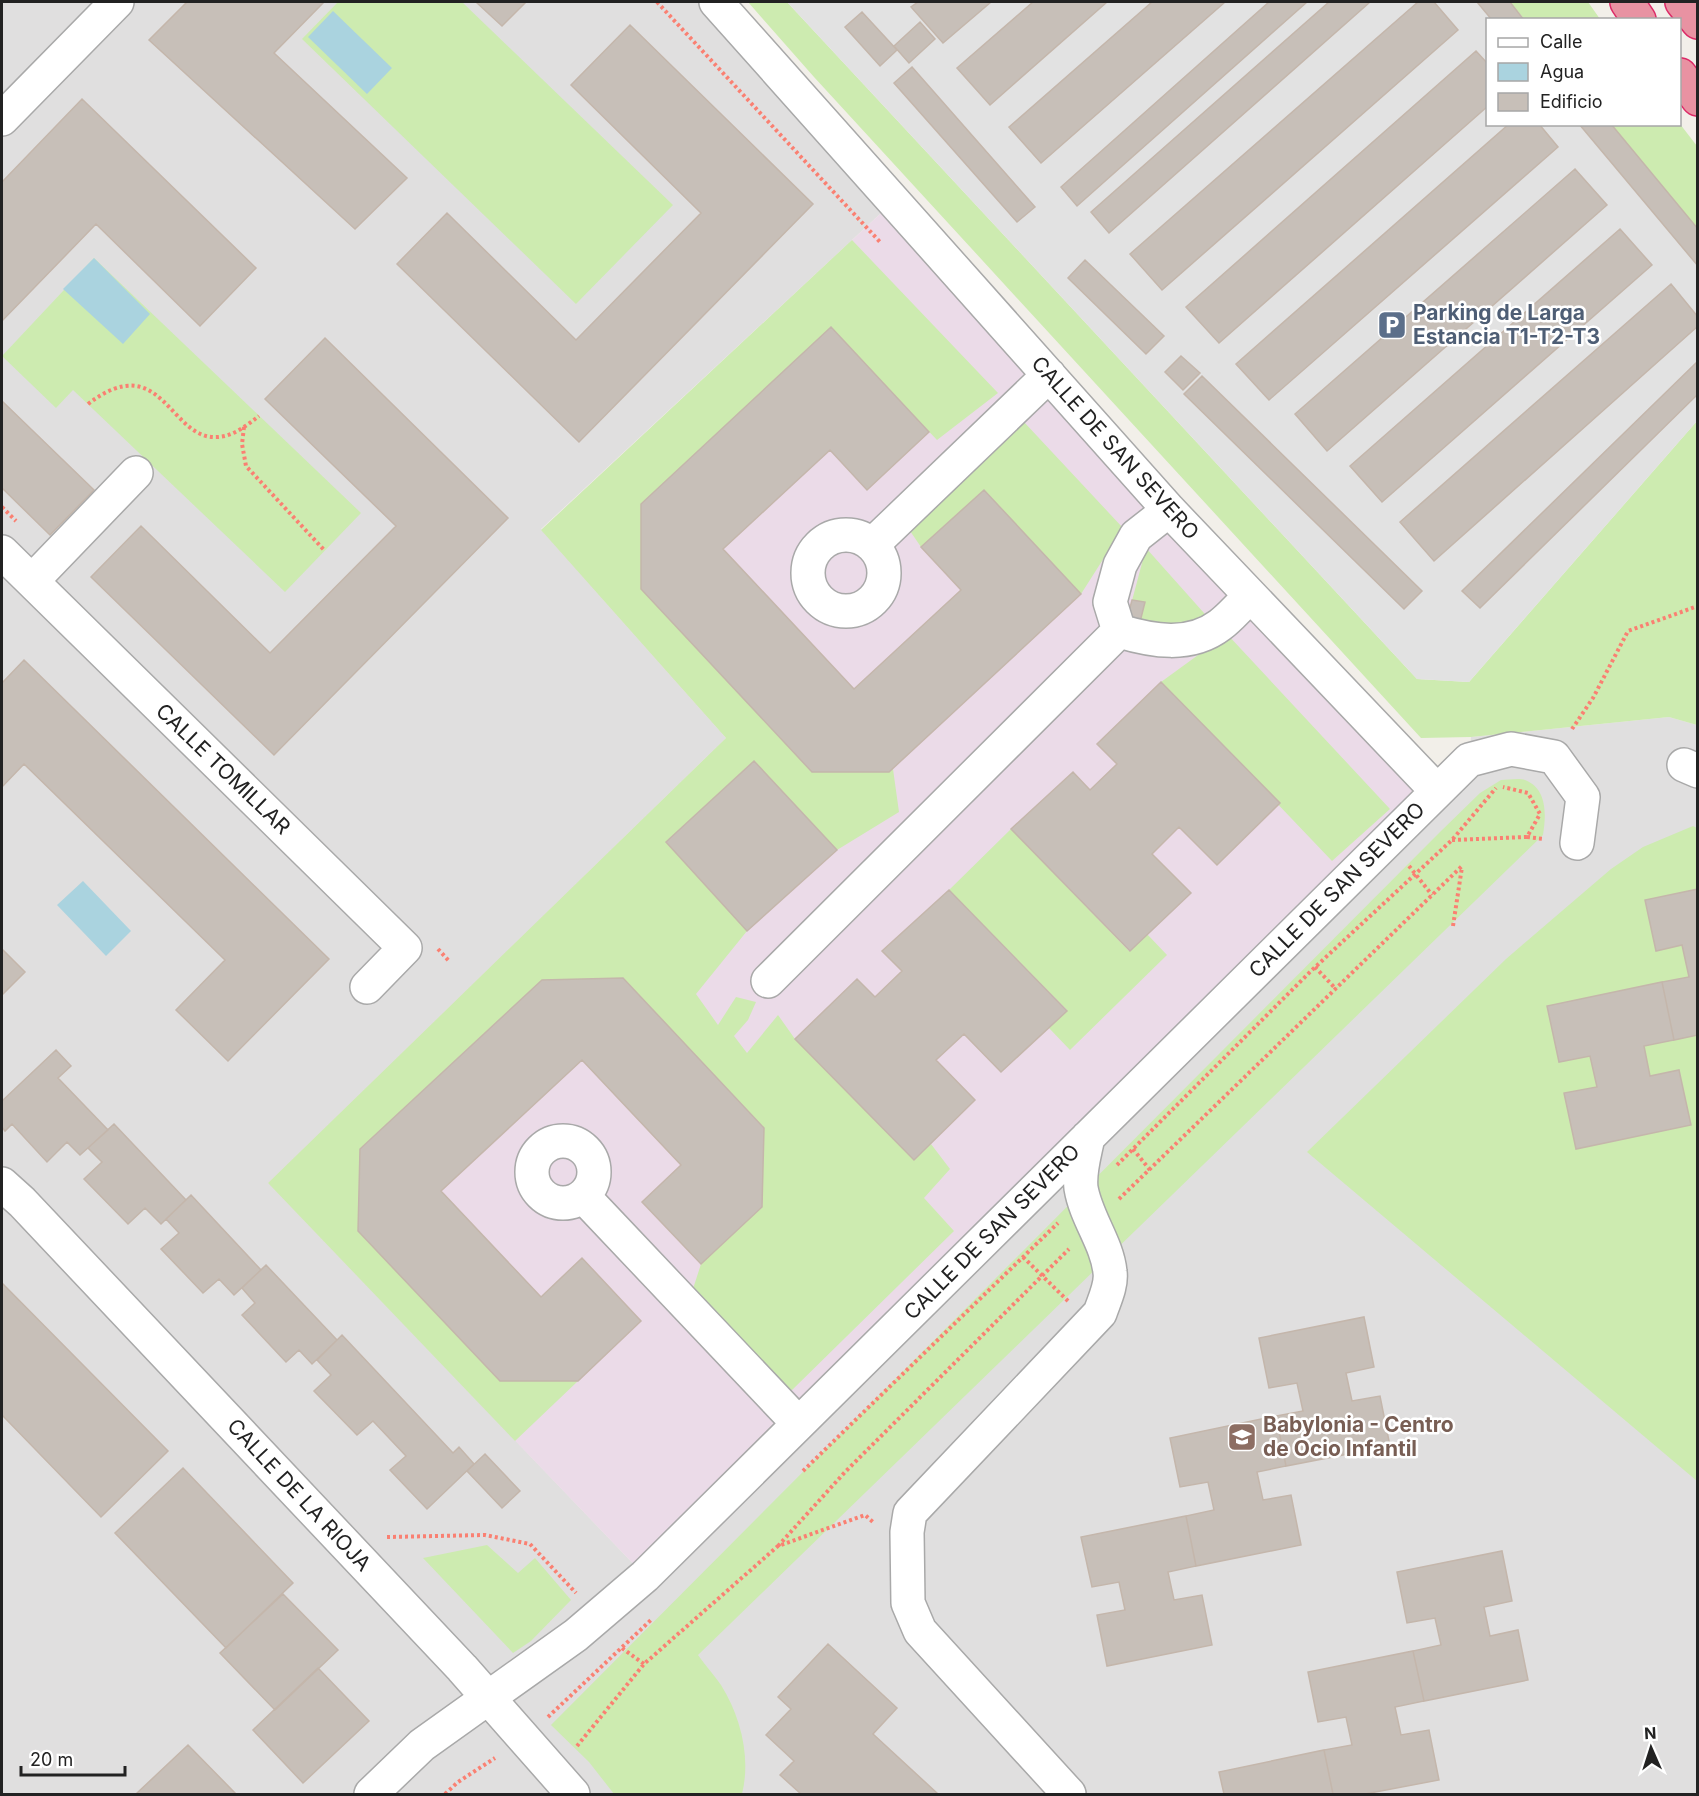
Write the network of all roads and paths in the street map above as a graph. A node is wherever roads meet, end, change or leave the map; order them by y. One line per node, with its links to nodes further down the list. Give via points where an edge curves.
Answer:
1 (117, 2): 10 (street)
2 (657, 2): 11 (path)
3 (716, 2): 12 (street, CALLE DE SAN SEVERO)
4 (1627, 2): 6 (highway)
5 (1682, 2): 7 (highway)
6 (1638, 18)
7 (1698, 22)
8 (1681, 76): 9 (highway)
9 (1698, 99)
10 (2, 119)
11 (884, 245)
12 (1049, 375): 17 (street, CALLE DE SAN SEVERO); 18 (street)
13 (88, 404): 15 (path, via 125,384 152,391 200,435 218,437)
14 (259, 416): 15 (path)
15 (244, 426): 19 (path, via 246,466)
16 (136, 473): 21 (street)
17 (1169, 510): 22 (street, CALLE DE SAN SEVERO); 24 (street, via 1136,536 1120,565 1110,602)
18 (872, 545)
19 (325, 551)
20 (2, 552): 21 (street, CALLE TOMILLAR)
21 (32, 581): 34 (street, CALLE TOMILLAR, via 405,948)
22 (1251, 596): 24 (street, via 1219,627 1184,640 1150,641); 26 (street, CALLE DE SAN SEVERO)
23 (1698, 606): 25 (path, via 1628,631 1593,698)
24 (1119, 631): 33 (street)
25 (1554, 758): 26 (street, via 1511,749 1469,760); 28 (street, via 1583,797)
26 (1437, 790): 36 (street, CALLE DE SAN SEVERO)
27 (1452, 840): 27 (path, via 1498,786 1528,793 1540,814 1527,837)
28 (1577, 843)
29 (1415, 874): 30 (path)
30 (1432, 895): 31 (path, via 1462,866); 35 (path)
31 (1453, 926)
32 (1315, 967): 35 (path)
33 (768, 981)
34 (367, 987)
35 (1336, 989): 38 (path)
36 (1088, 1137): 45 (street, CALLE DE SAN SEVERO); 56 (street, via 1081,1186 1111,1274 1100,1313 910,1513 907,1532 908,1603 920,1631)
37 (1133, 1149): 38 (path)
38 (1150, 1170): 41 (path)
39 (2, 1184): 52 (street, CALLE DE LA RIOJA)
40 (585, 1197): 45 (street)
41 (1118, 1201)
42 (1076, 1242): 44 (path)
43 (1023, 1257): 44 (path)
44 (1042, 1276): 48 (path, via 845,1472)
45 (798, 1423): 52 (street, CALLE DE SAN SEVERO, via 645,1576 576,1635)
46 (880, 1527): 48 (path, via 865,1515)
47 (394, 1546): 49 (path, via 386,1537 485,1535 530,1544)
48 (778, 1546): 51 (path)
49 (577, 1594)
50 (622, 1647): 51 (path)
51 (644, 1664): 53 (path)
52 (488, 1699): 54 (street, via 422,1745); 55 (street, CALLE DE LA RIOJA)
53 (571, 1753)
54 (371, 1794)
55 (573, 1794)
56 (1069, 1794)

